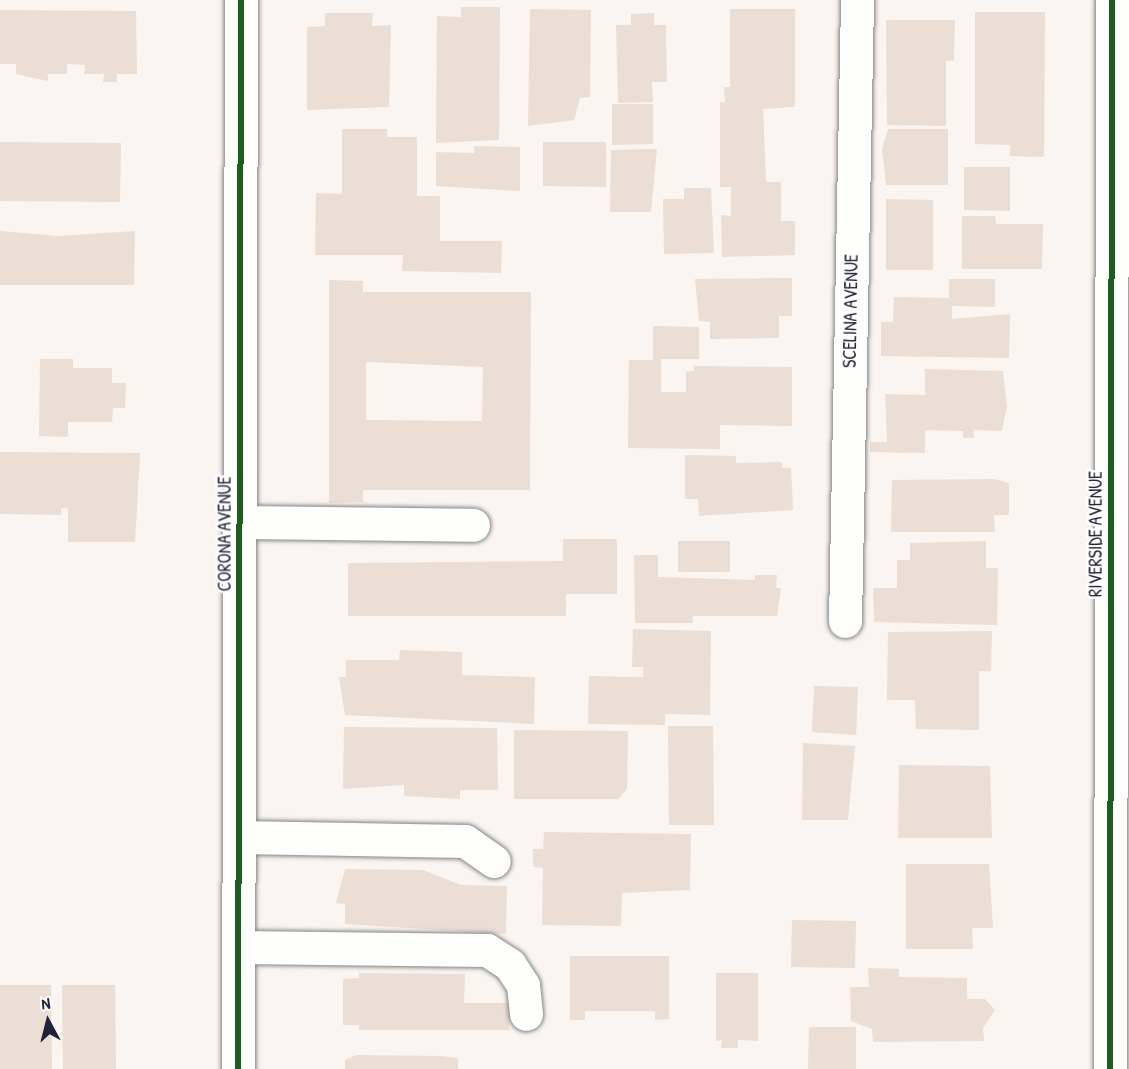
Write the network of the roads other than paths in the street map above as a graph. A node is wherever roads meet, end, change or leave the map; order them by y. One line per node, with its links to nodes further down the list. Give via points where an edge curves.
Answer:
1 (241, 0): 4 (street, CORONA AVENUE)
2 (857, 0): 6 (street, SCELINA AVENUE)
3 (1112, 0): 12 (street, RIVERSIDE AVENUE)
4 (240, 522): 5 (street); 7 (street, CORONA AVENUE)
5 (473, 525)
6 (845, 621)
7 (239, 837): 8 (street, via 465,841); 9 (street, CORONA AVENUE)
8 (494, 861)
9 (239, 947): 10 (street, via 487,950 510,965 523,985); 11 (street, CORONA AVENUE)
10 (526, 1014)
11 (238, 1069)
12 (1110, 1069)

